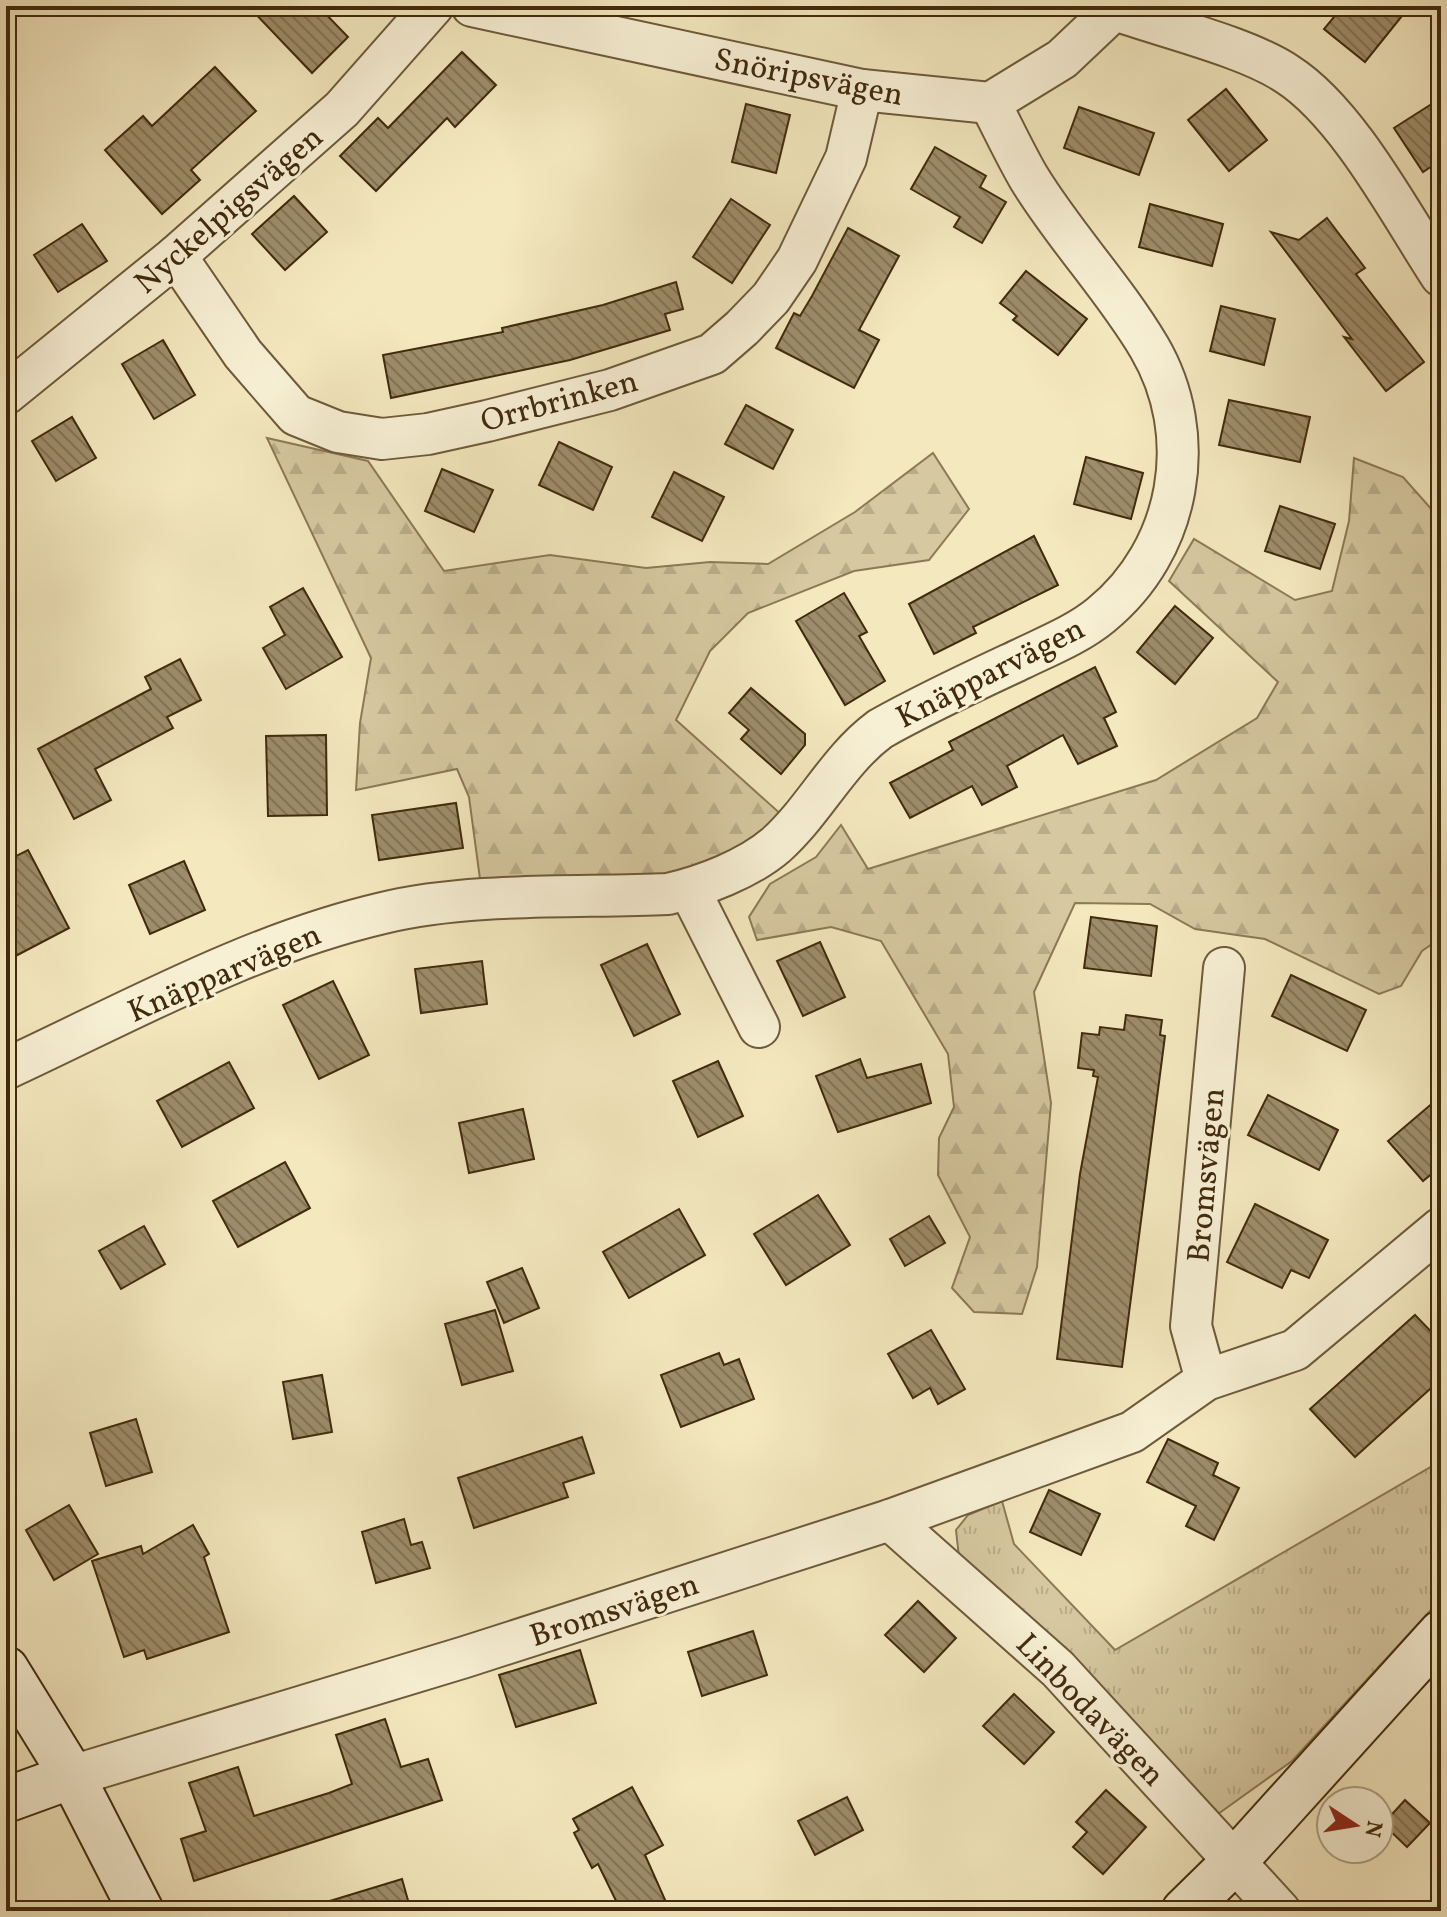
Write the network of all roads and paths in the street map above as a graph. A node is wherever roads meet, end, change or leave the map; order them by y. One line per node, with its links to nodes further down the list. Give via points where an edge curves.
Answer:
1 (433, 6): 6 (street, Nyckelpigsvägen, via 342,109)
2 (472, 6): 4 (street, Snöripsvägen)
3 (1116, 8): 5 (street, via 1062,59); 7 (street, via 1286,73 1356,146)
4 (862, 90): 5 (street, Snöripsvägen); 6 (street, Orrbrinken, via 846,158 797,260 742,328 712,354 610,390 487,421 382,439 338,432 296,415 243,354)
5 (990, 103): 9 (street, Knäpparvägen, via 1030,179 1160,370 1172,401 1177,477 1162,537 1137,578 1101,615 880,729 860,745 774,846)
6 (176, 256): 8 (street, Nyckelpigsvägen)
7 (1441, 276)
8 (6, 394)
9 (689, 889): 11 (street); 12 (street, Knäpparvägen, via 384,912 254,953)
10 (1224, 968): 14 (street, Bromsvägen, via 1191,1326)
11 (759, 1027)
12 (6, 1069)
13 (1441, 1228): 14 (street, Bromsvägen, via 1295,1350)
14 (1206, 1380): 15 (street, Bromsvägen, via 1132,1432)
15 (890, 1520): 18 (street, Bromsvägen); 20 (street, Linbodavägen, via 1058,1669)
16 (1441, 1633): 20 (street)
17 (6, 1669): 18 (street)
18 (72, 1776): 19 (street, Bromsvägen); 21 (street)
19 (6, 1800)
20 (1233, 1863): 22 (street); 23 (street, Linbodavägen)
21 (141, 1911)
22 (1184, 1911)
23 (1280, 1911)

